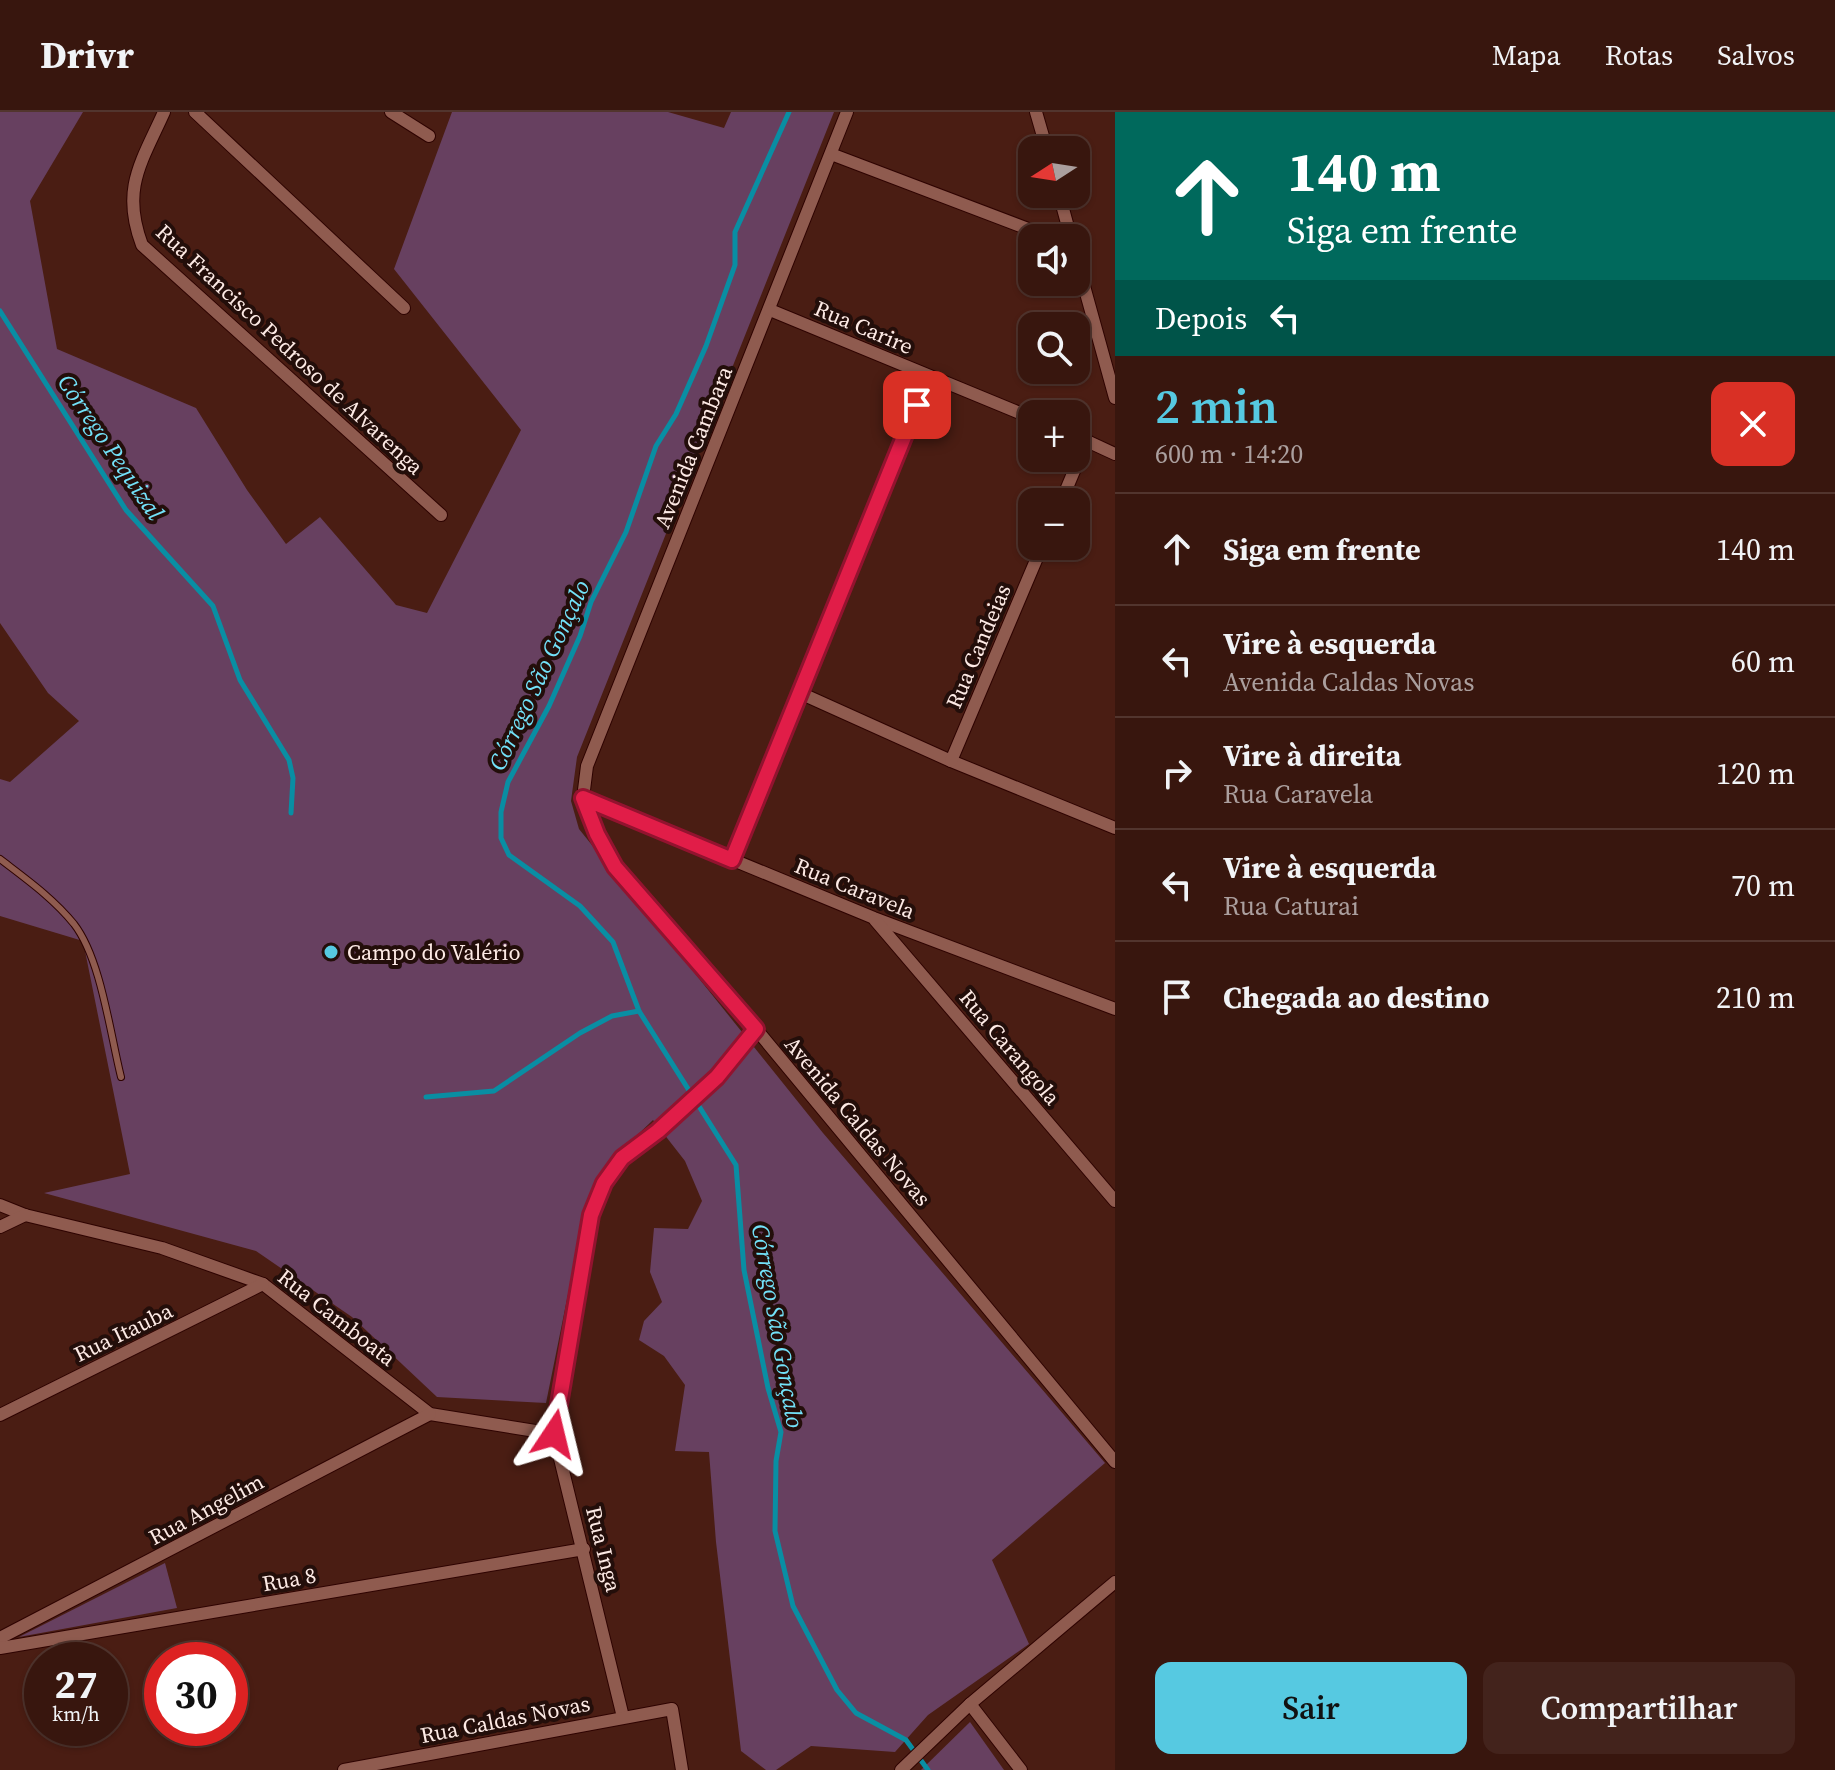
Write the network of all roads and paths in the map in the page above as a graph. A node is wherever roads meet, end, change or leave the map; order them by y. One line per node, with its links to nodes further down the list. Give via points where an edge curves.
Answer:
1 (164, 112): 19 (street, Rua Francisco Pedroso de Alvarenga, via 135,176 131,217 142,245)
2 (195, 112): 11 (street)
3 (391, 112): 6 (street)
4 (847, 112): 8 (street, Avenida Cambara)
5 (1036, 112): 7 (street)
6 (429, 136)
7 (1043, 136)
8 (831, 154): 9 (street); 12 (street, Avenida Cambara)
9 (1018, 225)
10 (1088, 296): 13 (street)
11 (404, 308)
12 (770, 310): 14 (street, Rua Carire); 23 (street, Avenida Cambara, via 587,766)
13 (1112, 373): 15 (street)
14 (929, 376): 16 (street, Rua Carire); 21 (street)
15 (1115, 398)
16 (1018, 412)
17 (1090, 442): 18 (street)
18 (1115, 454)
19 (441, 515)
20 (1036, 560): 22 (street, Rua Candeias)
21 (800, 693): 22 (street); 26 (street)
22 (951, 761): 24 (street)
23 (583, 798): 26 (street, Rua Caravela); 29 (street, Avenida Caldas Novas, via 615,867)
24 (1115, 828)
25 (0, 859): 30 (lane, via 52,899 76,927 92,962)
26 (732, 860): 27 (street, Rua Caravela)
27 (874, 918): 28 (street, Rua Caravela); 31 (street, Rua Carangola)
28 (1115, 1009)
29 (756, 1029): 38 (street, Rua Inga, via 717,1077 622,1158 604,1183 591,1215); 39 (street, Avenida Caldas Novas)
30 (121, 1077)
31 (1115, 1201)
32 (0, 1205): 33 (street, Rua Camboata)
33 (25, 1215): 34 (street); 35 (street, Rua Camboata, via 162,1248)
34 (0, 1227)
35 (263, 1284): 36 (street, Rua Camboata); 37 (street, Rua Itauba)
36 (430, 1414): 38 (street, Rua Camboata); 42 (street, Rua Angelim)
37 (0, 1415)
38 (554, 1434): 40 (street, Rua Inga)
39 (1115, 1462)
40 (584, 1549): 43 (street, Rua 8); 45 (street, Rua Inga)
41 (1115, 1582): 44 (street)
42 (0, 1638)
43 (0, 1648)
44 (970, 1704): 48 (street); 49 (street)
45 (623, 1717): 46 (street, Rua Caldas Novas); 47 (street, Rua Caldas Novas, via 672,1710)
46 (344, 1770)
47 (682, 1770)
48 (901, 1770)
49 (1021, 1770)

